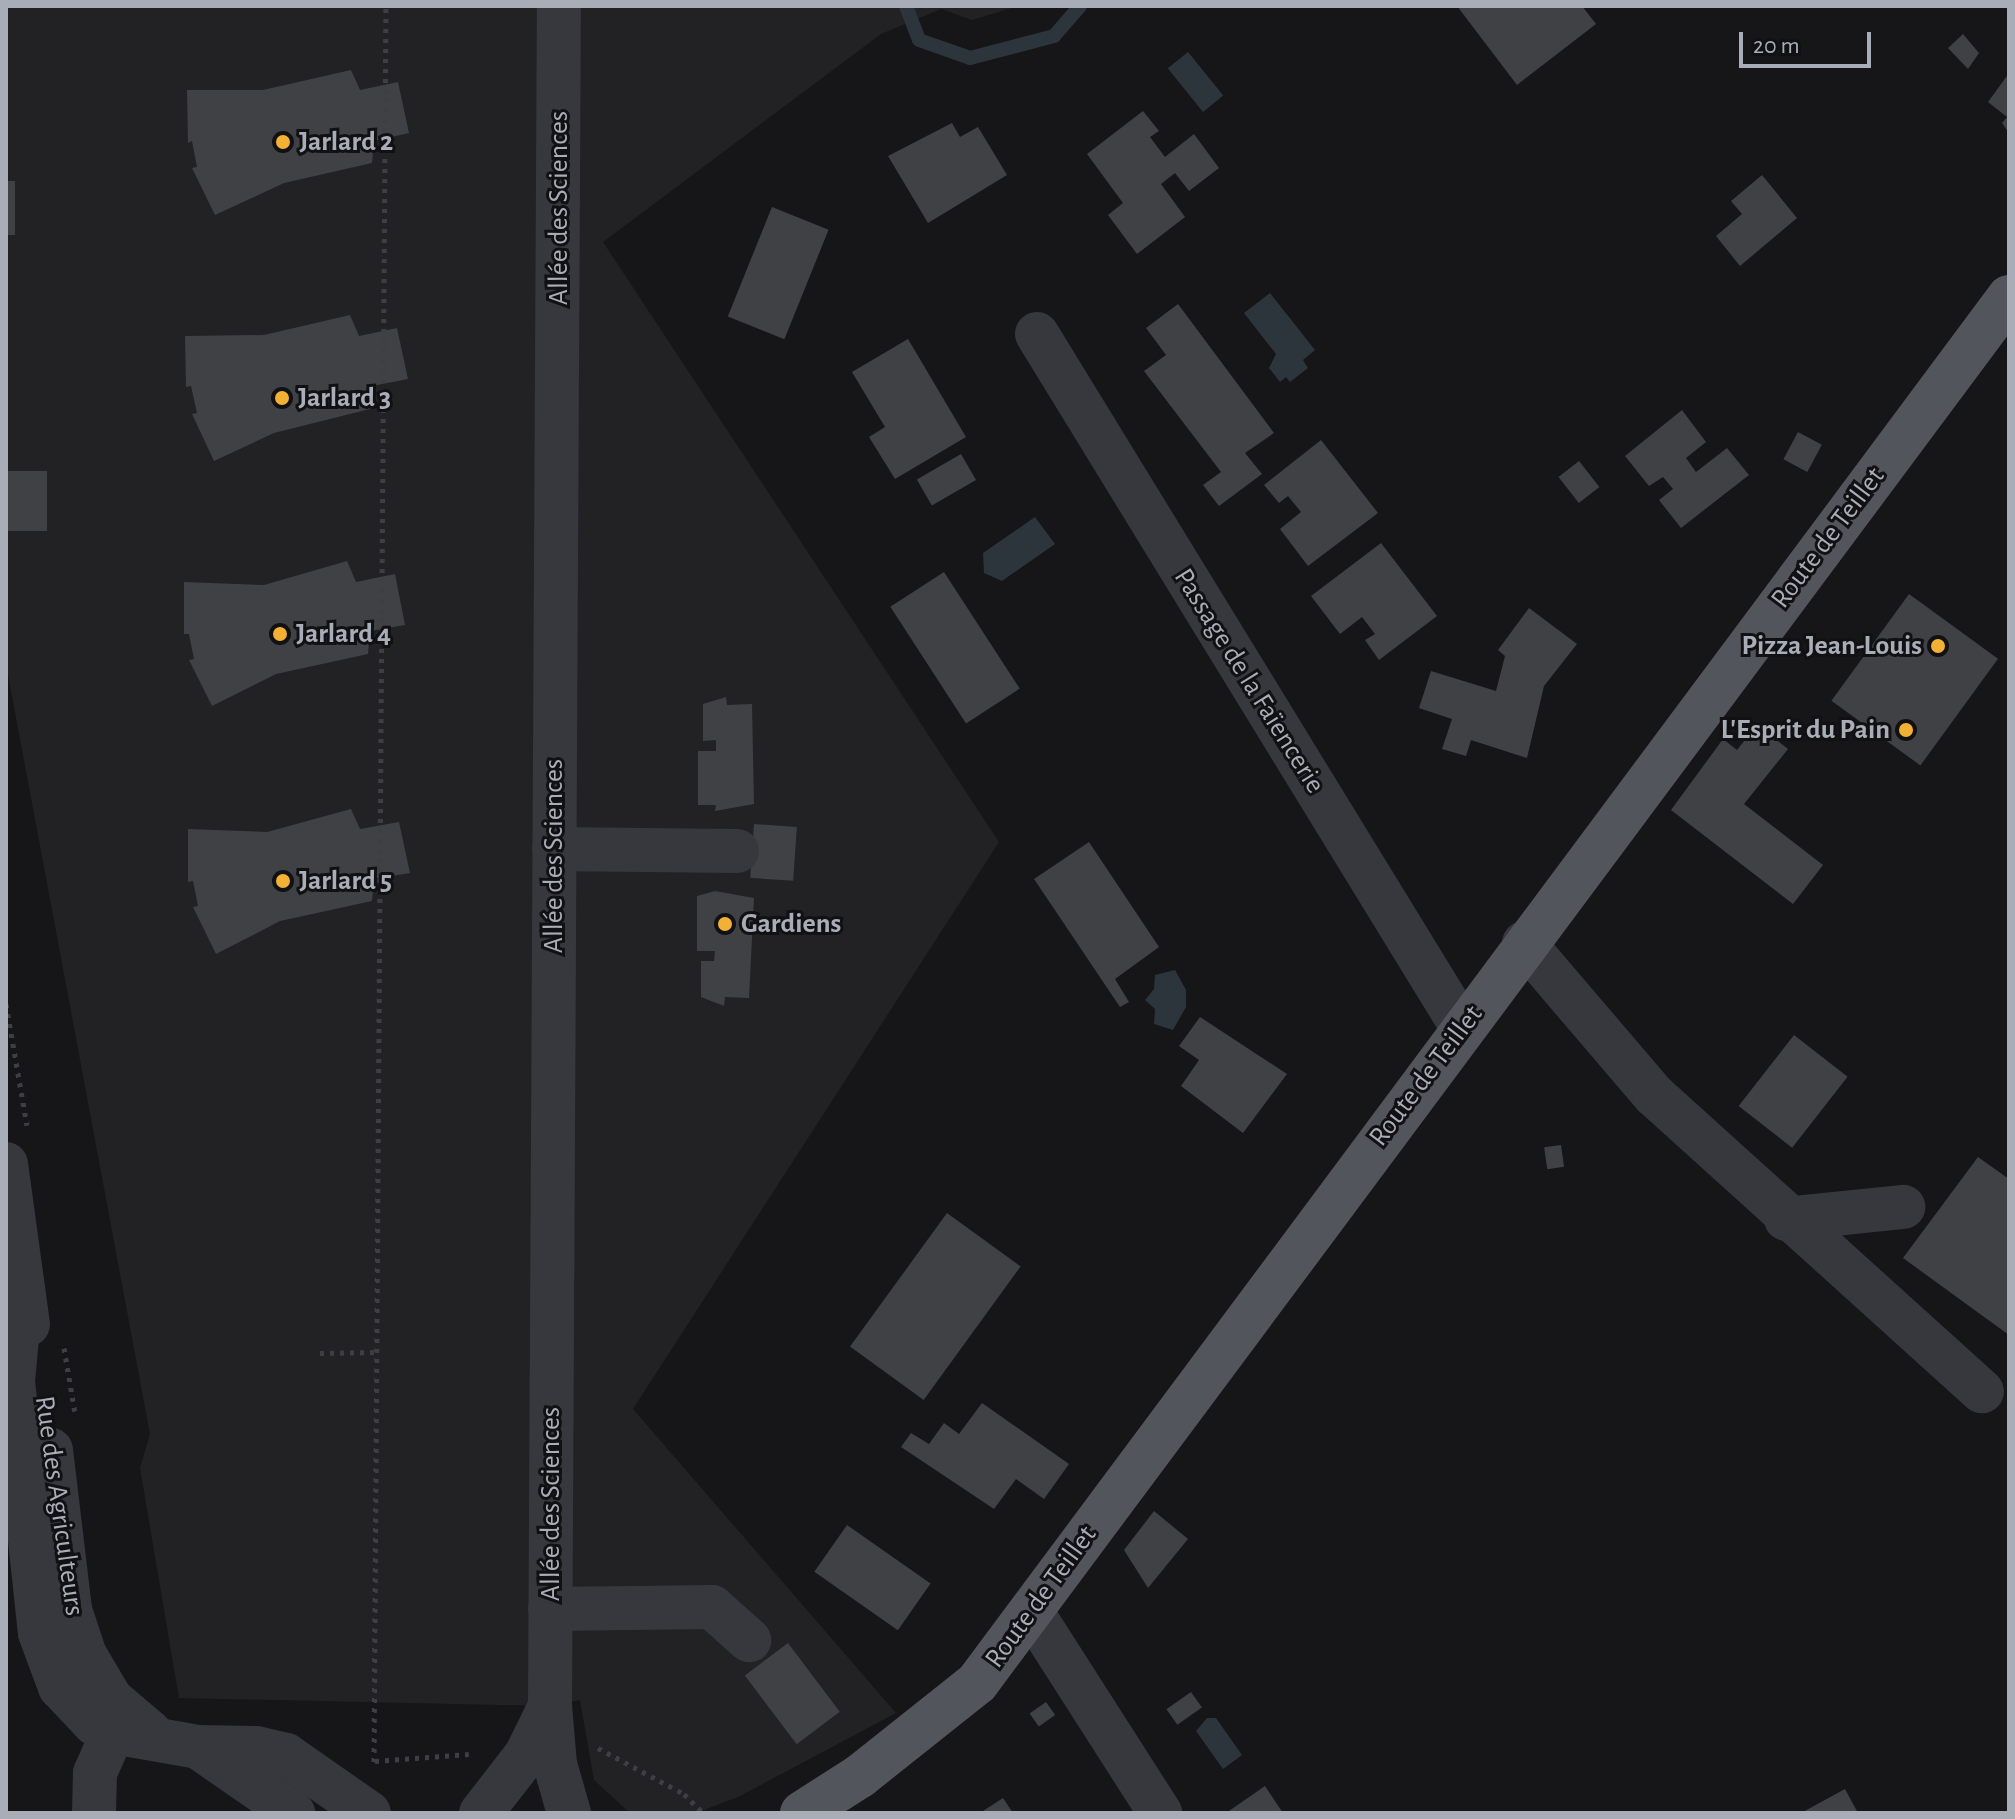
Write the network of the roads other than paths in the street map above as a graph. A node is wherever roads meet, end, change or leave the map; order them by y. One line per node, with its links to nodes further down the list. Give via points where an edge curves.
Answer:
1 (559, 6): 4 (street, Allée des Sciences)
2 (2009, 297): 6 (main road, Route de Teillet)
3 (1037, 334): 7 (street, Passage de la Faïencerie)
4 (554, 849): 5 (street); 14 (street, Allée des Sciences)
5 (737, 851)
6 (1524, 943): 7 (main road, Route de Teillet); 10 (street, via 1654,1095)
7 (1462, 1027): 15 (main road, Route de Teillet)
8 (6, 1165): 11 (street, Rue des Agriculteurs, via 21,1295)
9 (1903, 1207): 10 (street)
10 (1786, 1219): 12 (street)
11 (20, 1379): 13 (street, Rue des Agriculteurs)
12 (1982, 1391)
13 (28, 1480): 18 (street, Rue des Agriculteurs, via 40,1633 48,1659 76,1707); 19 (street, Rue des Agriculteurs, via 85,1655 111,1699)
14 (550, 1609): 16 (street, via 712,1607); 17 (street, Allée des Sciences)
15 (1031, 1611): 25 (main road, Route de Teillet, via 977,1683 860,1776); 26 (street)
16 (749, 1640)
17 (546, 1726): 23 (street, via 504,1789); 24 (street, Allée des Sciences)
18 (113, 1732): 19 (street, Rue des Agriculteurs); 21 (street, via 95,1773)
19 (177, 1743): 20 (street, Rue des Agriculteurs, via 286,1755); 22 (street, Rue des Agriculteurs)
20 (365, 1810)
21 (94, 1813)
22 (293, 1813)
23 (481, 1813)
24 (569, 1813)
25 (802, 1813)
26 (1160, 1813)

